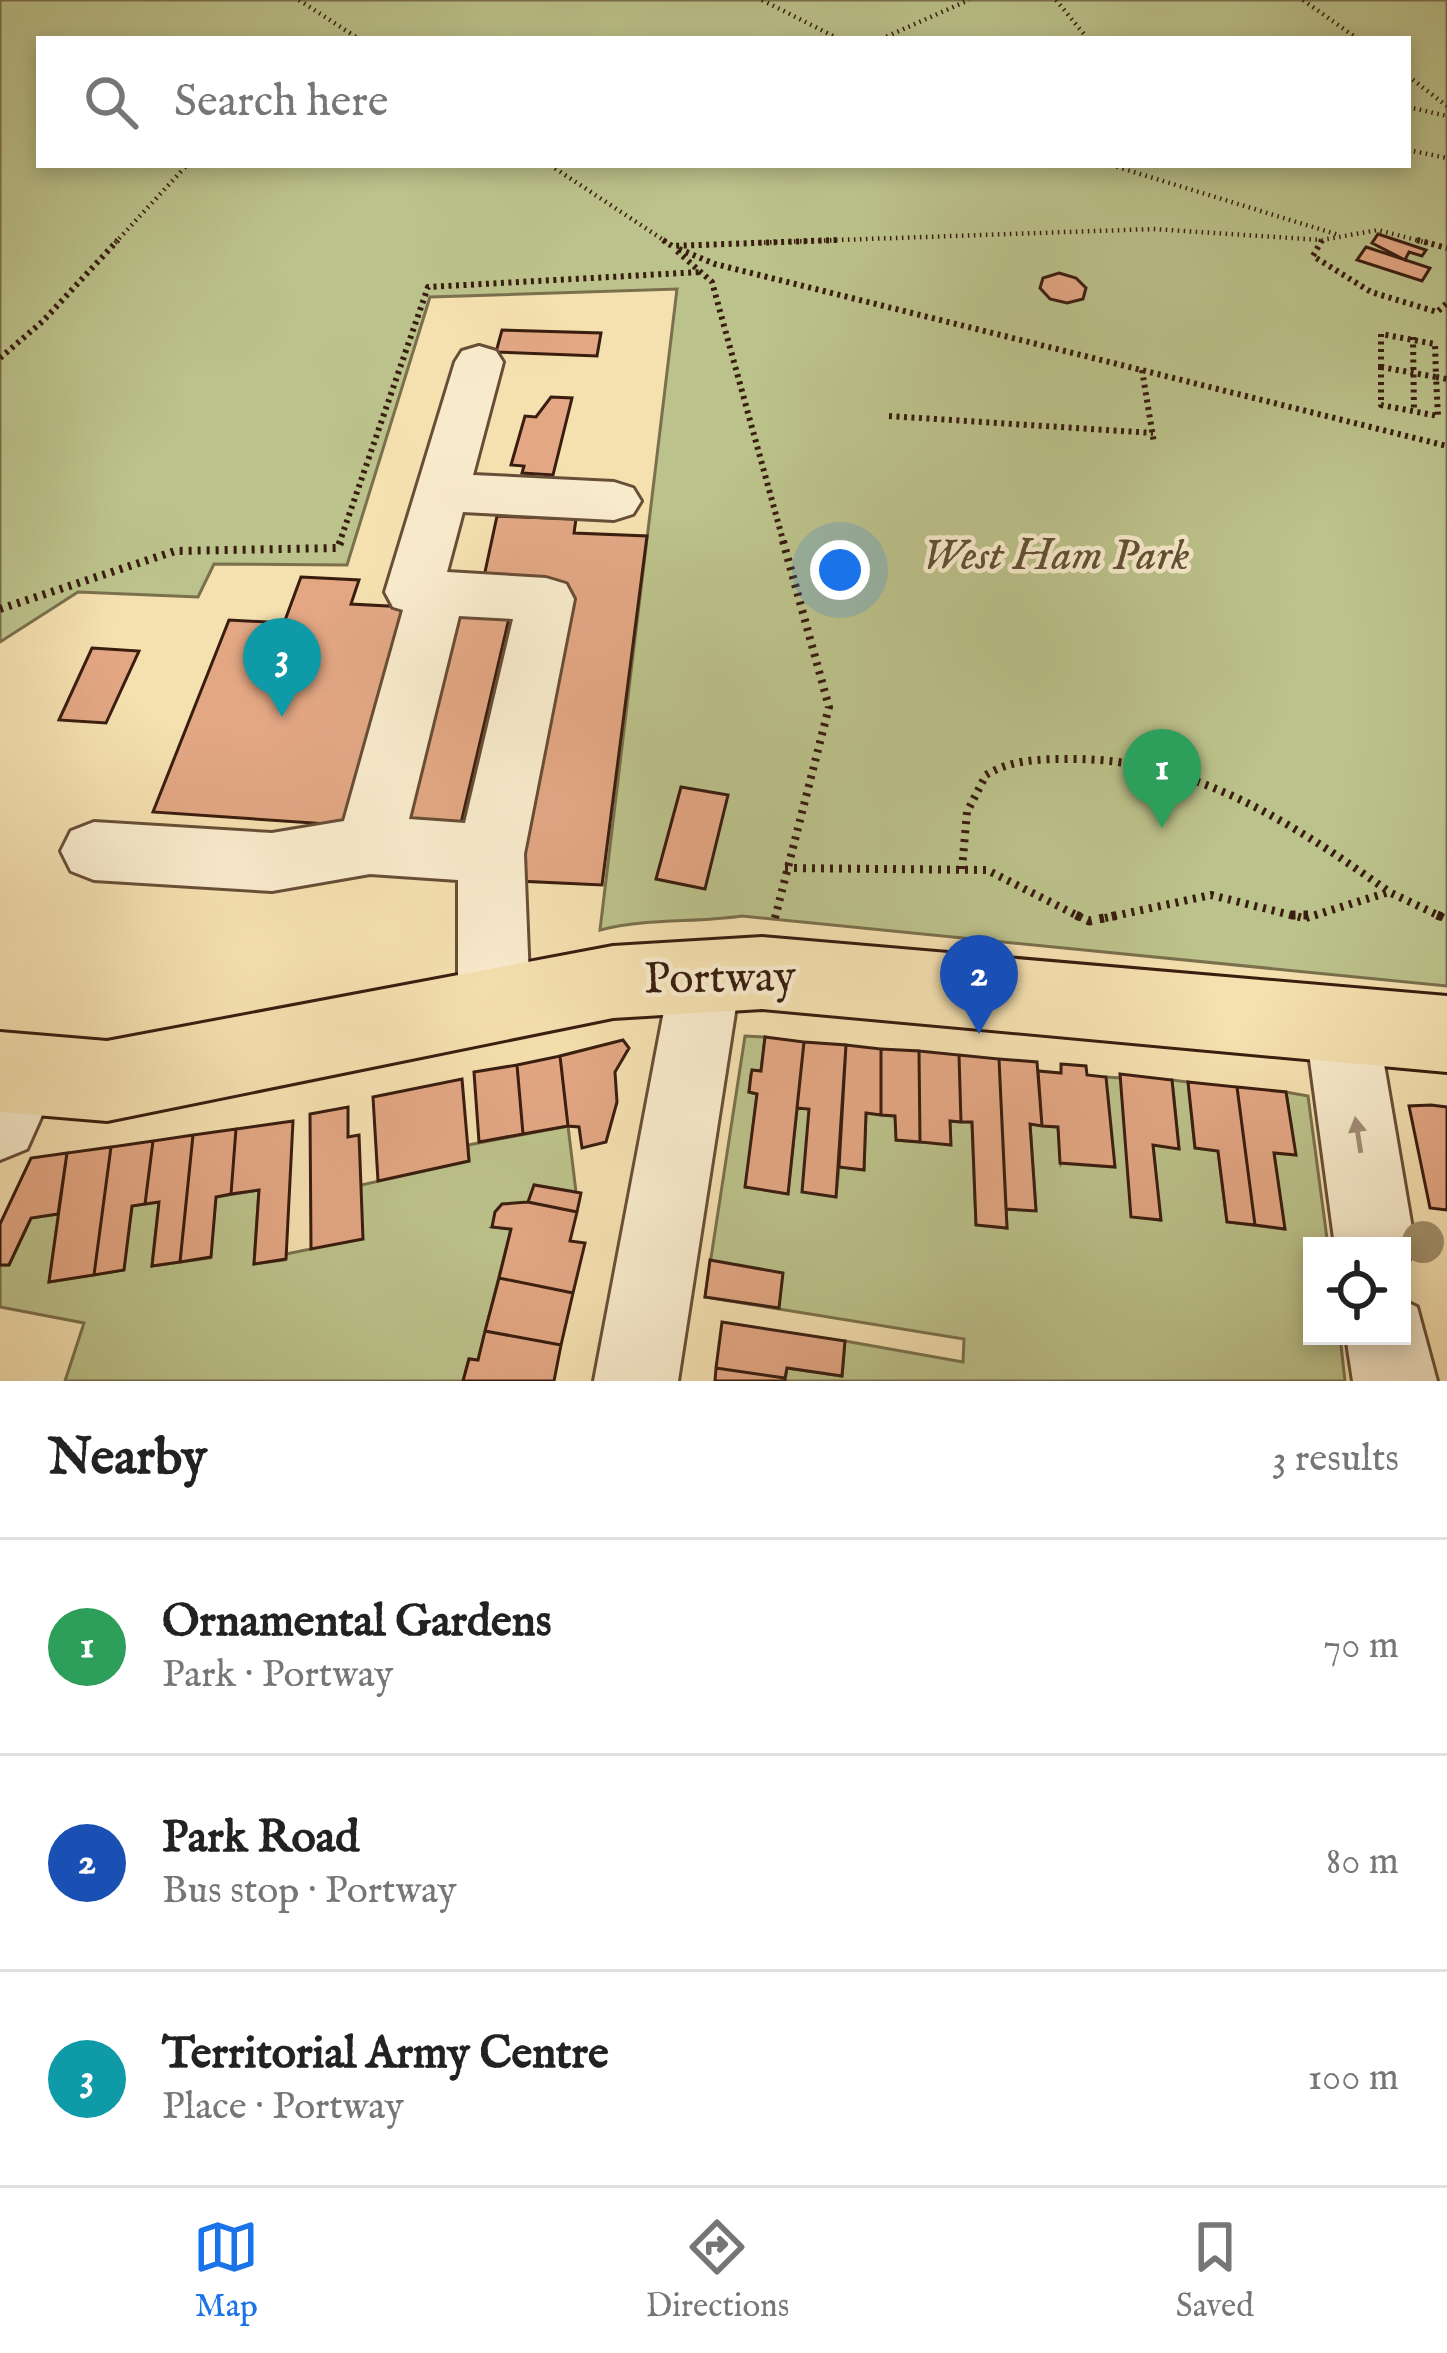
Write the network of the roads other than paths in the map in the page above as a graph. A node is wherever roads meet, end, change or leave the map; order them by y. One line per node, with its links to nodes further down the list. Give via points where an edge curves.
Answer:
1 (479, 362): 2 (street)
2 (442, 492): 3 (street); 4 (street, via 413,592)
3 (614, 501)
4 (436, 593): 5 (street); 7 (street, via 546,599)
5 (370, 845): 6 (street, via 272,862); 7 (street)
6 (94, 851)
7 (491, 854): 9 (street)
8 (735, 974): 9 (main road, Portway, via 613,982); 10 (main road, Portway); 15 (street)
9 (494, 1004): 12 (main road, Portway, via 107,1081)
10 (1341, 1023): 11 (main road, Portway); 13 (street, one-way to 10)
11 (1447, 1034)
12 (7, 1090)
13 (1374, 1237)
14 (1389, 1345): 16 (street)
15 (636, 1381)
16 (1395, 1381)

